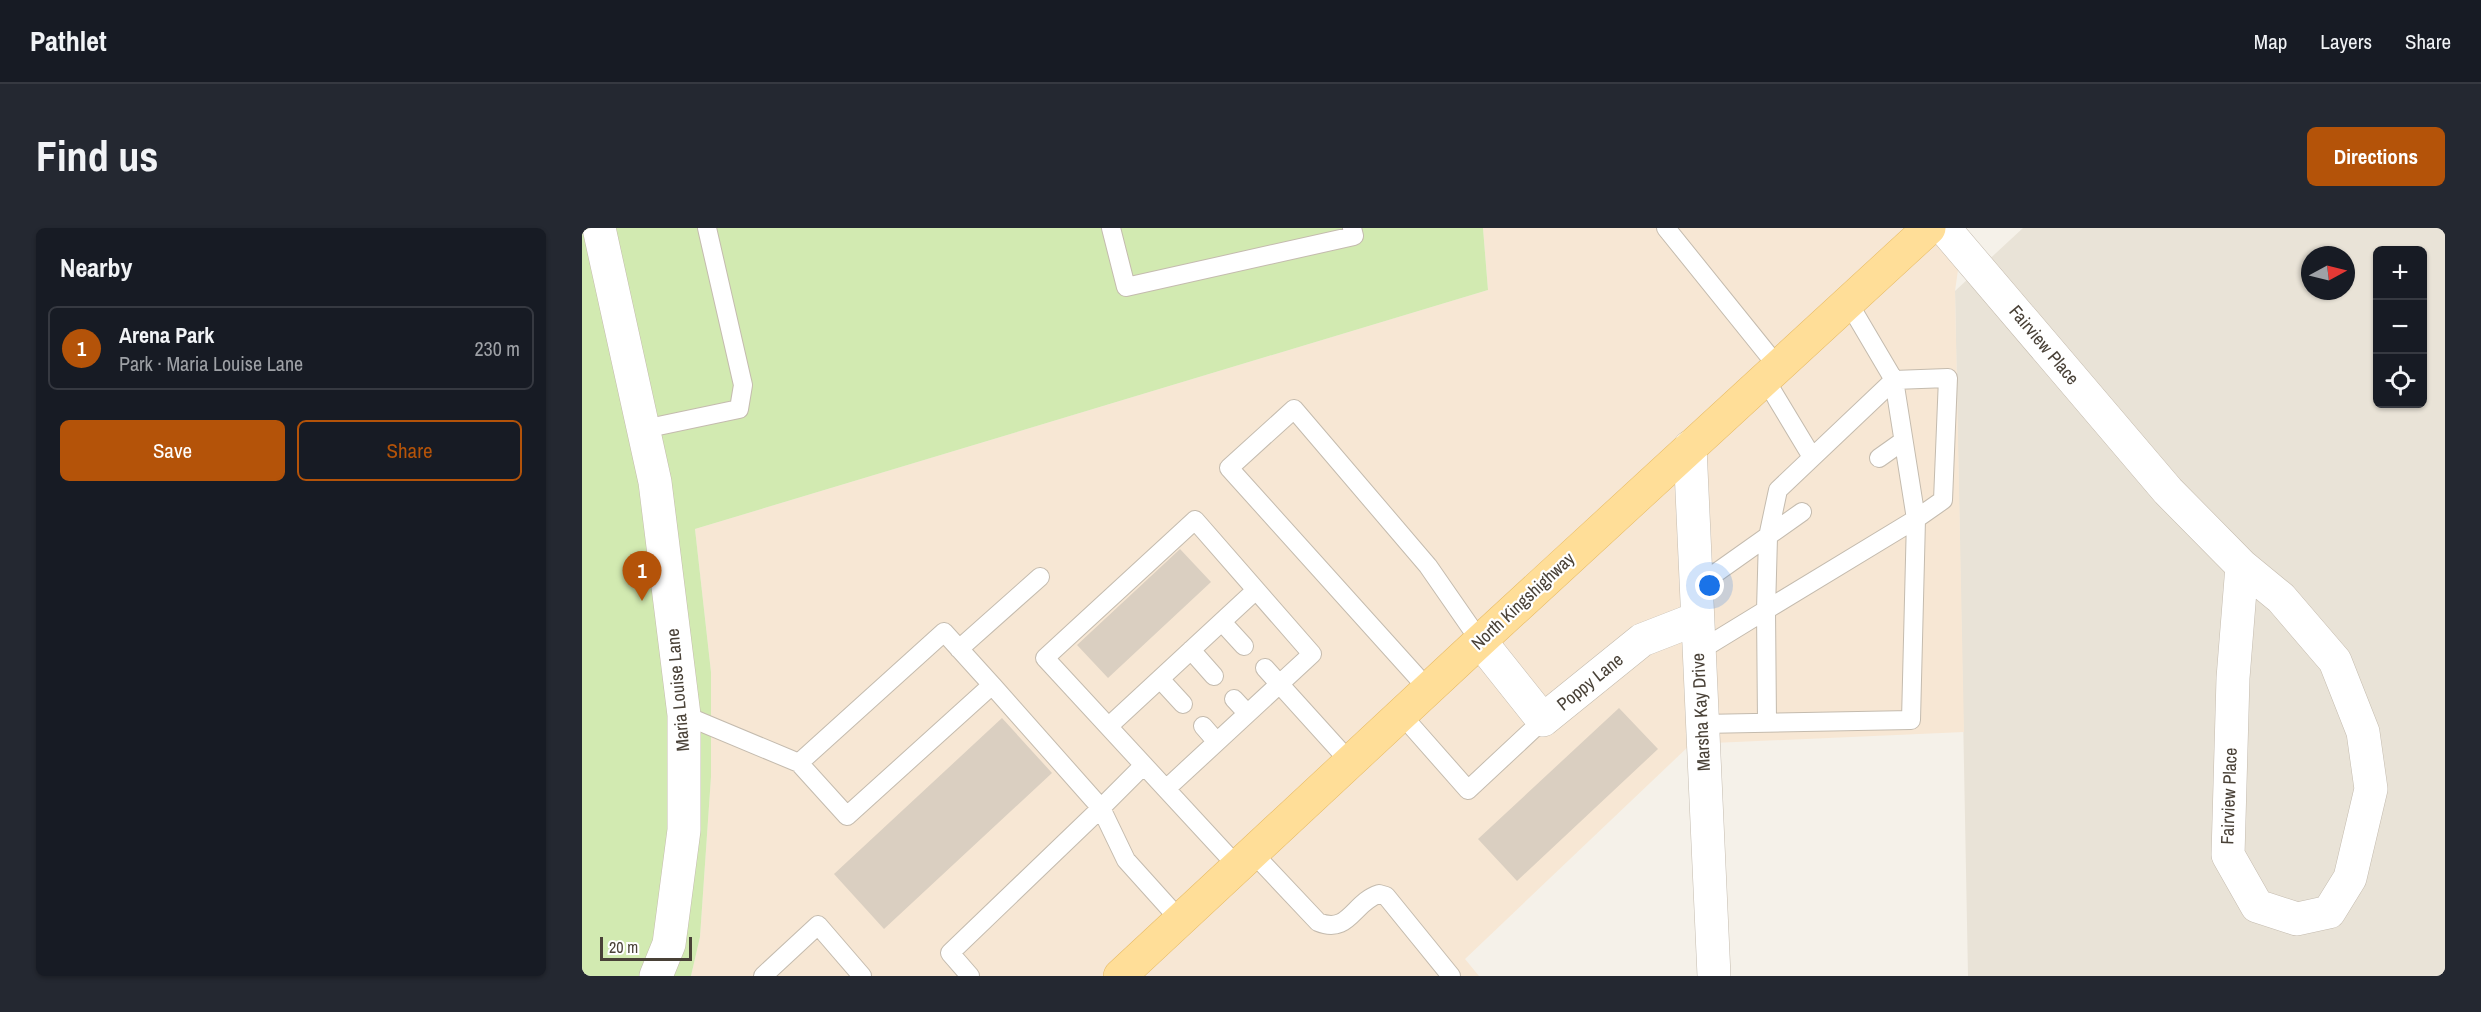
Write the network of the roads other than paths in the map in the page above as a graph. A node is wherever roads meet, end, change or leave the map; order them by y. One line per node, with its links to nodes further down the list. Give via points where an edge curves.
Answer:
1 (707, 228): 11 (lane, via 743,385 740,410)
2 (1111, 228): 3 (lane, via 1126,286 1354,236)
3 (1352, 228)
4 (1666, 228): 9 (lane)
5 (1929, 228): 8 (main road, North Kingshighway)
6 (1944, 228): 19 (street, Fairview Place, via 2168,491)
7 (594, 237): 11 (street, Maria Louise Lane)
8 (1848, 302): 9 (main road, North Kingshighway); 10 (lane)
9 (1772, 373): 13 (main road, North Kingshighway); 14 (lane)
10 (1894, 380): 12 (lane); 14 (lane); 17 (lane, via 1948,378 1943,500)
11 (644, 429): 40 (street, Maria Louise Lane, via 655,482)
12 (1903, 441): 15 (lane); 17 (lane)
13 (1690, 447): 21 (street, Marsha Kay Drive); 26 (main road, North Kingshighway)
14 (1812, 457): 18 (lane, via 1778,490)
15 (1879, 458)
16 (1802, 512): 18 (lane)
17 (1916, 519): 23 (lane); 42 (lane, via 1911,720)
18 (1768, 537): 21 (lane); 23 (lane)
19 (2242, 566): 19 (street, Fairview Place, via 2281,598 2334,661 2363,732 2371,789 2350,878 2329,912 2297,919 2257,906 2228,855 2233,678)
20 (1040, 577): 28 (lane)
21 (1696, 587): 25 (street, Marsha Kay Drive)
22 (1256, 590): 24 (lane); 33 (lane, via 1312,654); 44 (lane, via 1194,520 1045,658)
23 (1766, 610): 25 (lane); 42 (lane)
24 (1222, 622): 27 (lane); 29 (lane)
25 (1698, 635): 41 (street, Poppy Lane, via 1642,640); 43 (street, Marsha Kay Drive)
26 (1480, 641): 35 (main road, North Kingshighway); 35 (lane, via 1428,566 1294,409 1229,468); 41 (street, Poppy Lane)
27 (1244, 646)
28 (959, 649): 34 (lane); 48 (lane, via 944,632)
29 (1191, 650): 31 (lane); 32 (lane)
30 (1264, 668): 33 (lane)
31 (1214, 676)
32 (1160, 679): 37 (lane); 44 (lane)
33 (1279, 684): 38 (lane); 47 (lane)
34 (992, 686): 48 (lane, via 847,816); 51 (lane)
35 (1428, 689): 39 (main road, North Kingshighway)
36 (1234, 699): 38 (lane)
37 (1183, 704)
38 (1247, 713): 46 (lane)
39 (1401, 714): 41 (lane, via 1468,790); 47 (main road, North Kingshighway)
40 (684, 716): 48 (lane); 54 (street, Maria Louise Lane, via 684,830 669,944)
41 (1543, 720)
42 (1767, 722): 43 (lane)
43 (1702, 724): 60 (street, Marsha Kay Drive)
44 (1109, 726): 49 (lane)
45 (1203, 726): 46 (lane)
46 (1216, 741): 50 (lane)
47 (1350, 762): 52 (main road, North Kingshighway)
48 (799, 763)
49 (1144, 765): 50 (lane); 51 (lane)
50 (1166, 789): 52 (lane)
51 (1101, 808): 53 (lane, via 1126,860); 57 (lane, via 950,953)
52 (1245, 860): 53 (main road, North Kingshighway); 59 (lane, via 1318,922 1331,927 1341,924 1370,896 1386,896)
53 (1180, 920): 58 (main road, North Kingshighway)
54 (656, 976)
55 (764, 976): 56 (lane, via 818,925)
56 (862, 976)
57 (970, 976)
58 (1120, 976)
59 (1451, 976)
60 (1714, 976)

